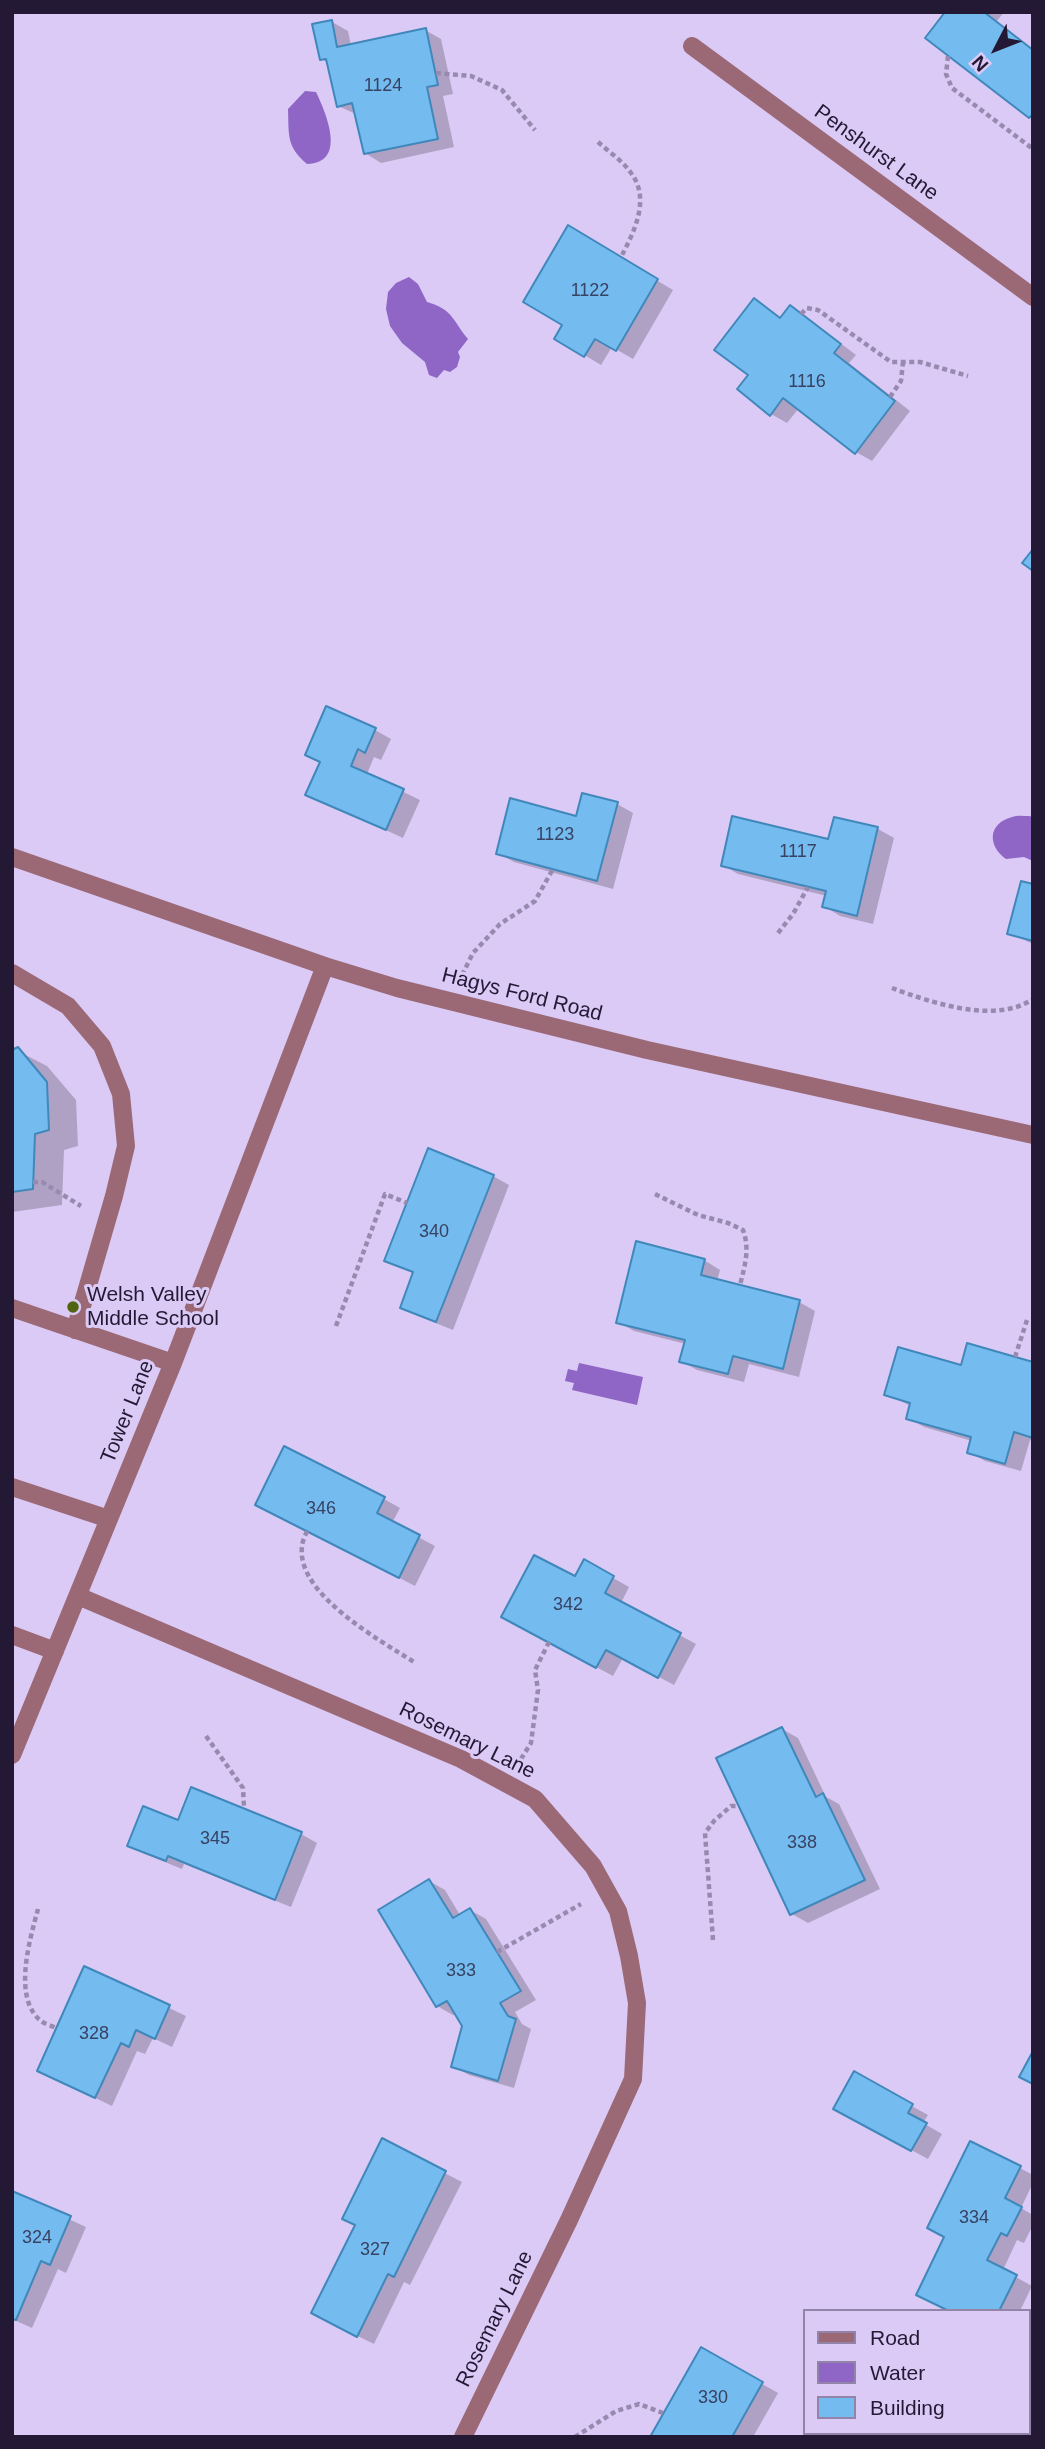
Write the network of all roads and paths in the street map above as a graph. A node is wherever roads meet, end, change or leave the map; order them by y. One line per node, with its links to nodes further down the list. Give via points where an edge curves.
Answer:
1 (692, 46): 8 (street, Penshurst Lane)
2 (948, 56): 6 (path, via 946,74 952,88)
3 (436, 74): 4 (path, via 471,76 502,90)
4 (535, 130)
5 (598, 142): 7 (path, via 639,184 641,209)
6 (1033, 149)
7 (621, 257)
8 (1033, 297)
9 (801, 314): 10 (path, via 807,308 818,310 891,362)
10 (903, 362): 11 (path, via 920,362); 12 (path, via 901,381)
11 (968, 376)
12 (890, 397)
13 (12, 857): 17 (street, Hagys Ford Road)
14 (553, 869): 21 (path, via 535,901 500,925 473,953)
15 (808, 887): 16 (path)
16 (778, 933)
17 (325, 967): 21 (street, Hagys Ford Road); 33 (street, Tower Lane)
18 (12, 973): 26 (street, via 68,1006 102,1046 121,1094 126,1146)
19 (891, 988): 20 (path, via 929,1002 982,1011 1023,1006)
20 (1033, 999)
21 (449, 1000): 22 (street, Hagys Ford Road, via 647,1050)
22 (1033, 1135)
23 (33, 1182): 26 (path, via 42,1182 75,1201)
24 (655, 1194): 27 (path, via 743,1230 747,1257)
25 (407, 1203): 30 (path, via 385,1194)
26 (105, 1227): 31 (street)
27 (740, 1285)
28 (12, 1308): 31 (street)
29 (1027, 1320): 32 (path)
30 (335, 1326)
31 (75, 1330): 33 (street)
32 (1015, 1357)
33 (173, 1363): 35 (street, Tower Lane)
34 (12, 1487): 35 (street)
35 (109, 1519): 37 (street, Tower Lane)
36 (307, 1531): 41 (path, via 301,1548 303,1563 316,1587 349,1621)
37 (78, 1596): 40 (street, Tower Lane); 44 (street, Rosemary Lane)
38 (12, 1634): 40 (street)
39 (549, 1642): 44 (path, via 535,1670 538,1690 531,1743)
40 (55, 1651): 43 (street, Tower Lane)
41 (414, 1662)
42 (205, 1736): 46 (path, via 243,1788)
43 (12, 1755)
44 (506, 1783): 47 (street, Rosemary Lane, via 535,1799 593,1866)
45 (739, 1806): 49 (path, via 732,1806 705,1833)
46 (244, 1808)
47 (606, 1890): 50 (path); 53 (street, Rosemary Lane, via 618,1911 637,2003 633,2079)
48 (38, 1909): 51 (path, via 27,1950 25,1988 41,2021)
49 (713, 1940)
50 (496, 1952)
51 (57, 2028)
52 (663, 2413): 54 (path, via 639,2404 616,2411)
53 (463, 2437)
54 (575, 2437)

